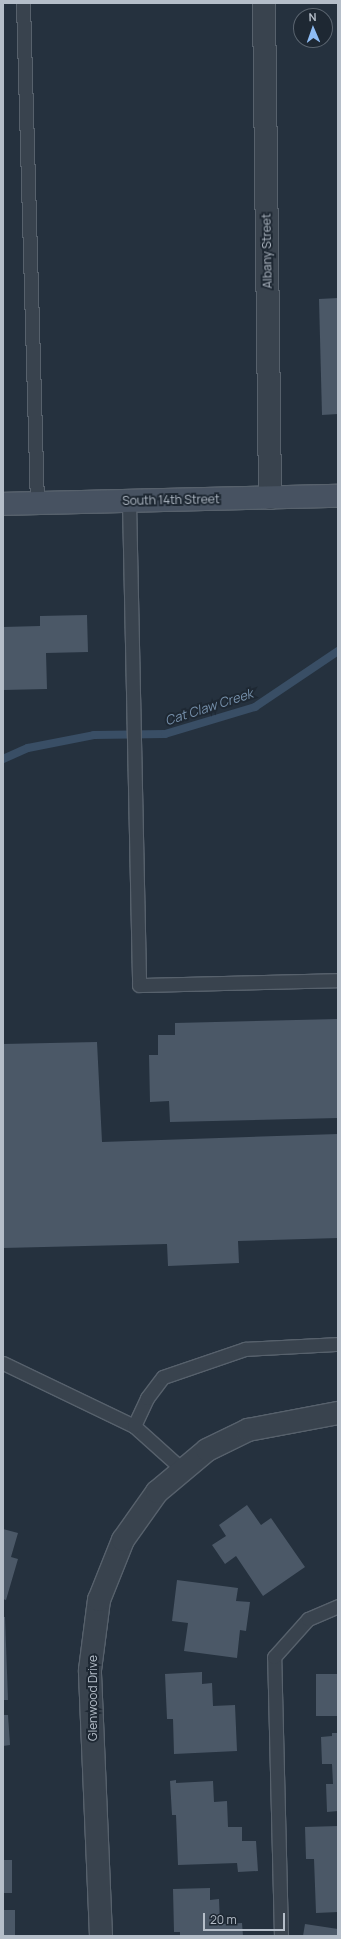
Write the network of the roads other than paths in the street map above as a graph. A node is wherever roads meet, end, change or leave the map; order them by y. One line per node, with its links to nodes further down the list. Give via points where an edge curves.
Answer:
1 (23, 3): 6 (lane)
2 (264, 3): 4 (street, Albany Street)
3 (338, 496): 4 (main road, South 14th Street)
4 (270, 498): 5 (main road, South 14th Street)
5 (129, 501): 6 (main road, South 14th Street); 8 (lane, via 139,985)
6 (37, 503): 7 (main road, South 14th Street)
7 (3, 504)
8 (338, 980)
9 (338, 1344): 12 (lane, via 245,1349 163,1377 146,1398)
10 (3, 1363): 12 (lane)
11 (338, 1413): 13 (street, Glenwood Drive, via 248,1430 208,1450)
12 (134, 1426): 13 (lane)
13 (183, 1470): 15 (street, Glenwood Drive, via 157,1492 123,1540 99,1600 90,1670)
14 (338, 1606): 16 (lane, via 308,1619 274,1657)
15 (101, 1936)
16 (281, 1936)

